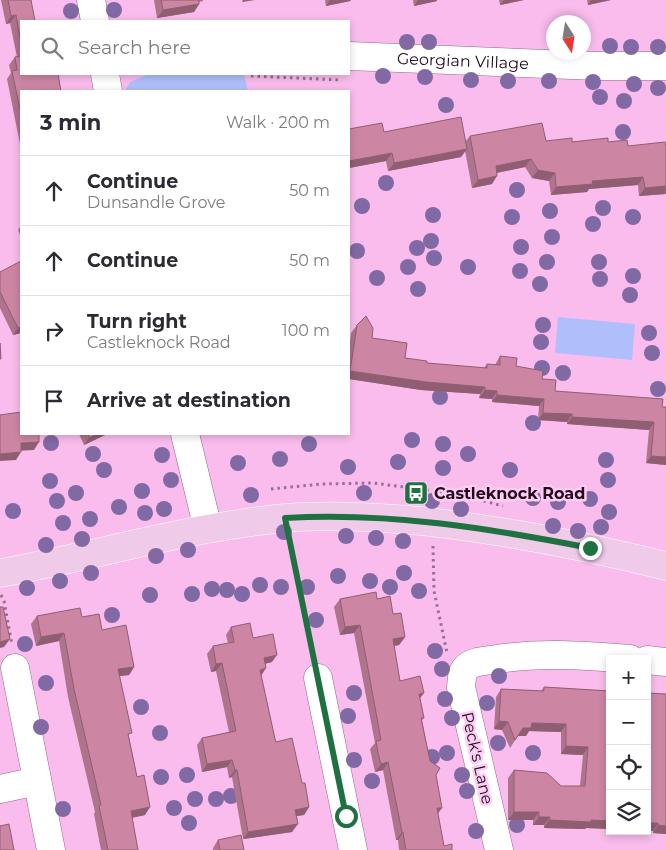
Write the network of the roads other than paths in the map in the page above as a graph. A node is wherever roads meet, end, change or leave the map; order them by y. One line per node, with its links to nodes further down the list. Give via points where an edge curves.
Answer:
1 (91, 0): 2 (street)
2 (95, 20)
3 (350, 56): 4 (street, Georgian Village)
4 (666, 66)
5 (105, 75): 6 (street)
6 (108, 90)
7 (185, 435): 8 (street)
8 (208, 529): 9 (main road, via 285,518 378,517 501,531); 10 (main road)
9 (666, 566)
10 (0, 573)
11 (606, 657): 20 (street, Peck's Lane, via 516,655 477,662 466,667 462,674 461,687)
12 (651, 660): 14 (street)
13 (14, 661): 16 (street)
14 (666, 662)
15 (318, 678): 19 (street)
16 (37, 782): 17 (street); 18 (street)
17 (0, 789)
18 (51, 850)
19 (353, 850)
20 (499, 850)

